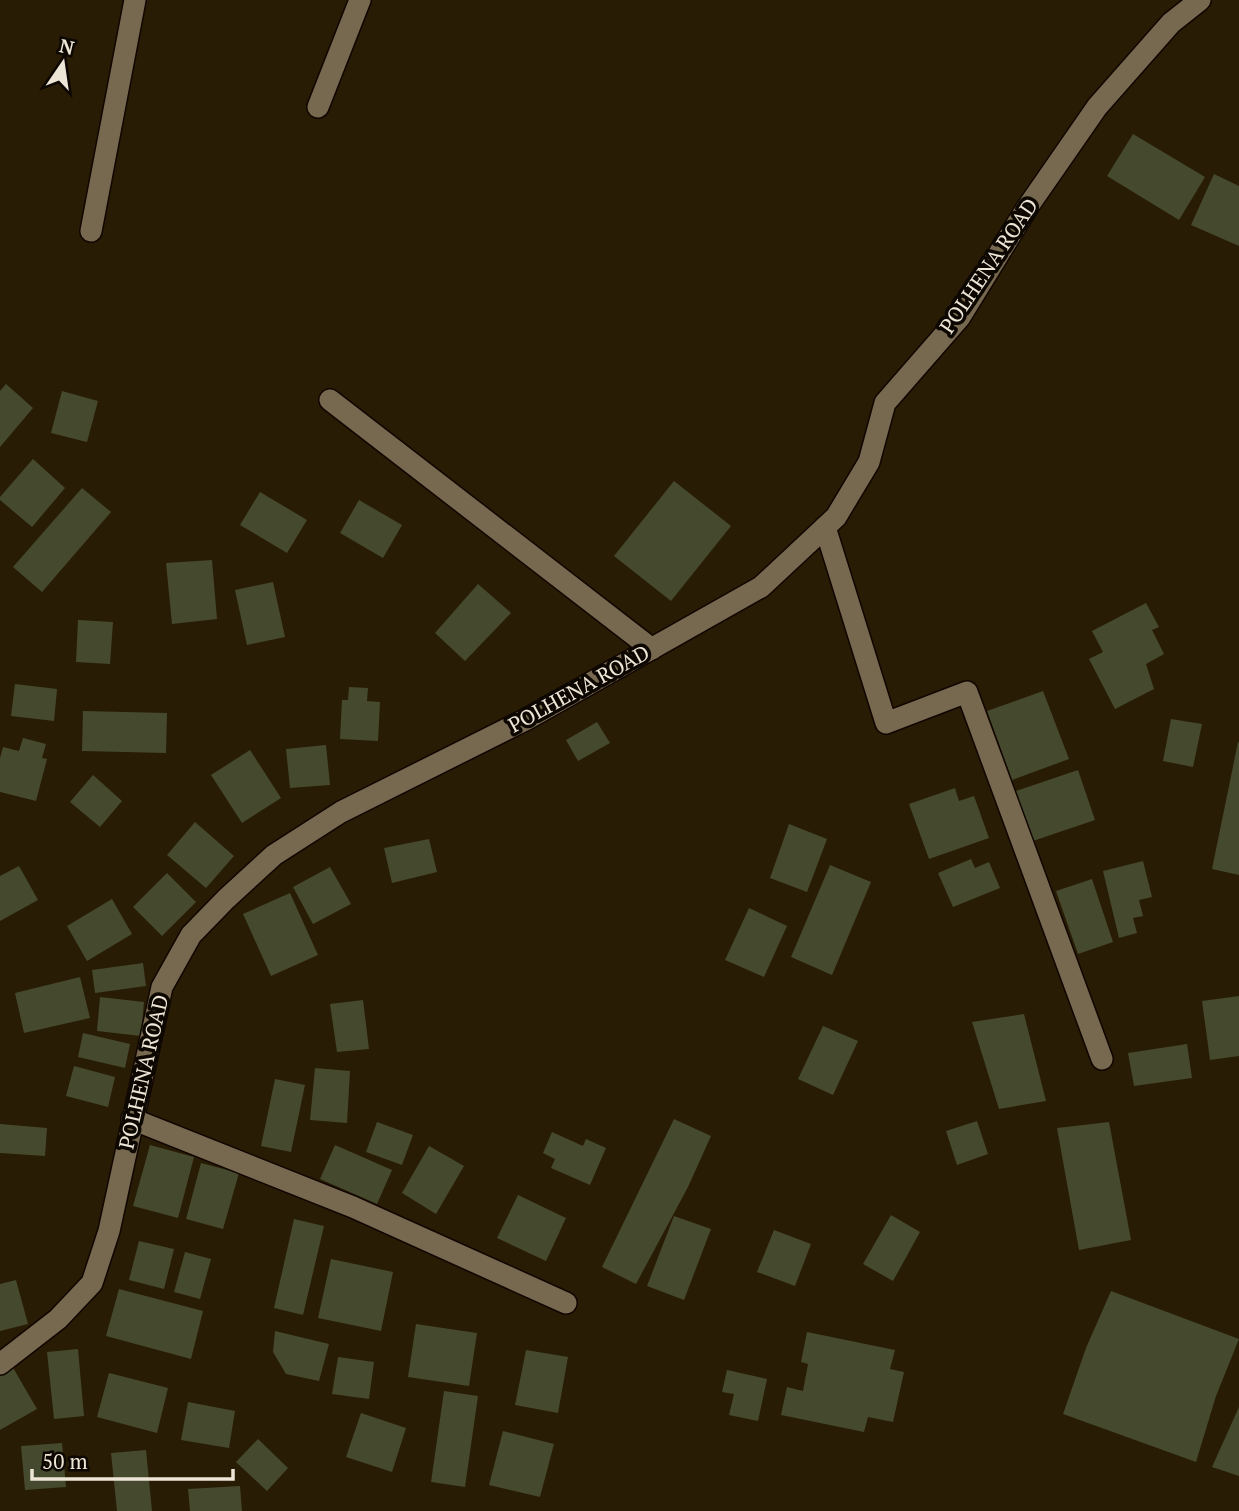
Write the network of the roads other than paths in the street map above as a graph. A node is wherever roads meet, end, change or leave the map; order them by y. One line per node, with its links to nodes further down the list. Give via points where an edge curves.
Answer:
1 (135, 0): 5 (street)
2 (360, 0): 4 (street)
3 (1200, 0): 7 (street, POLHENA ROAD, via 1171,23 1097,107 960,317 885,403 869,462 836,517)
4 (318, 107)
5 (91, 231)
6 (330, 400): 8 (street)
7 (825, 527): 8 (street, POLHENA ROAD, via 761,587); 9 (street, via 887,723 967,692)
8 (652, 649): 10 (street, POLHENA ROAD, via 527,719 341,812 274,855 235,890 191,935 162,987)
9 (1102, 1059)
10 (132, 1119): 11 (street, via 353,1207); 12 (street, POLHENA ROAD, via 109,1231 92,1283 58,1319)
11 (566, 1303)
12 (0, 1364)

